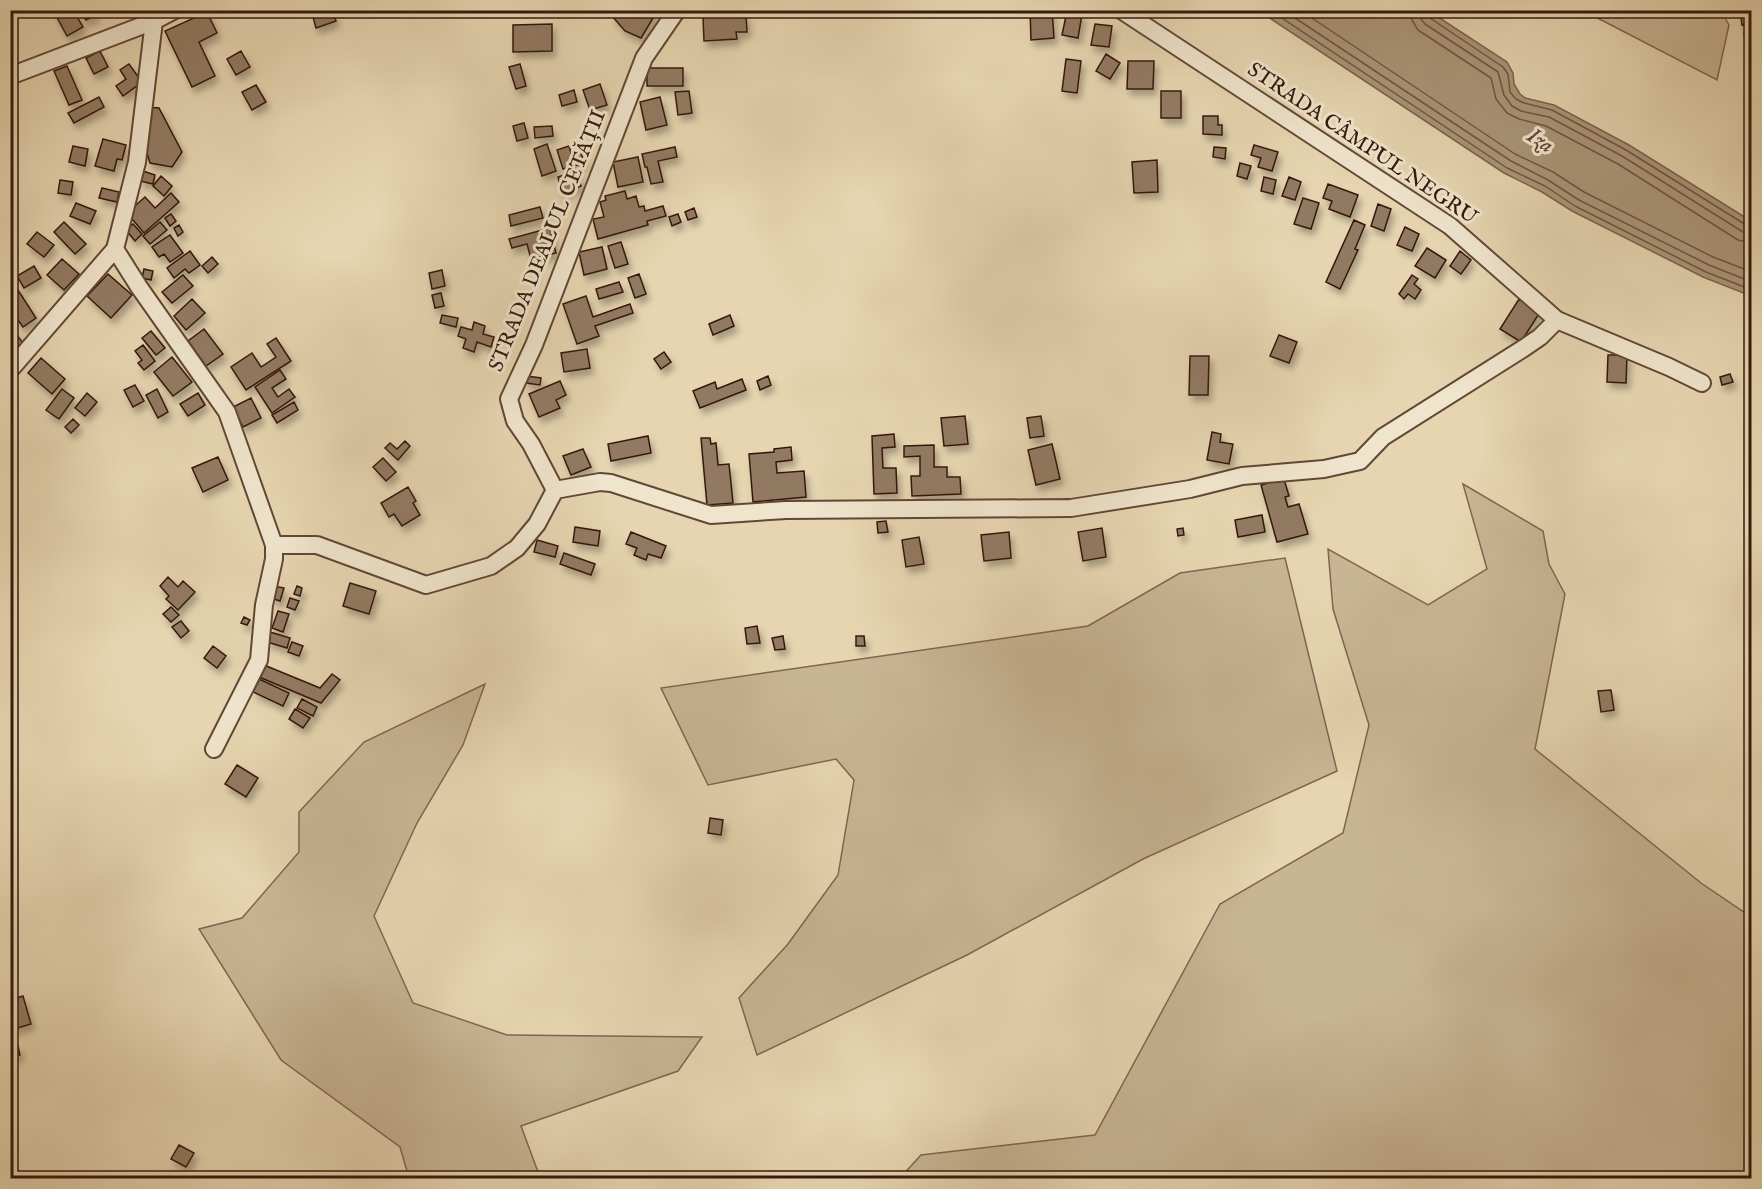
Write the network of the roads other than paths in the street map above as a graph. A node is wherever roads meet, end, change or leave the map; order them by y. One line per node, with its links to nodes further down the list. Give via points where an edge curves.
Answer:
1 (175, 10): 4 (street)
2 (677, 10): 10 (street, STRADA DEALUL CETĂȚII, via 639,69 534,345 509,399 514,421)
3 (1121, 10): 7 (street, STRADA CÂMPUL NEGRU, via 1450,225)
4 (154, 21): 5 (street); 6 (street, via 137,162)
5 (10, 76)
6 (116, 249): 8 (street); 11 (street, via 227,412)
7 (1557, 320): 9 (street, STRADA CÂMPUL NEGRU); 10 (street, via 1524,348 1383,437 1360,460 1324,469 1242,476 1190,489 1071,508 786,510 711,515 611,483)
8 (10, 370)
9 (1702, 383)
10 (555, 490): 11 (street, via 537,524 517,548 491,566 426,585 317,545)
11 (274, 545): 12 (street, via 259,660)
12 (214, 749)

